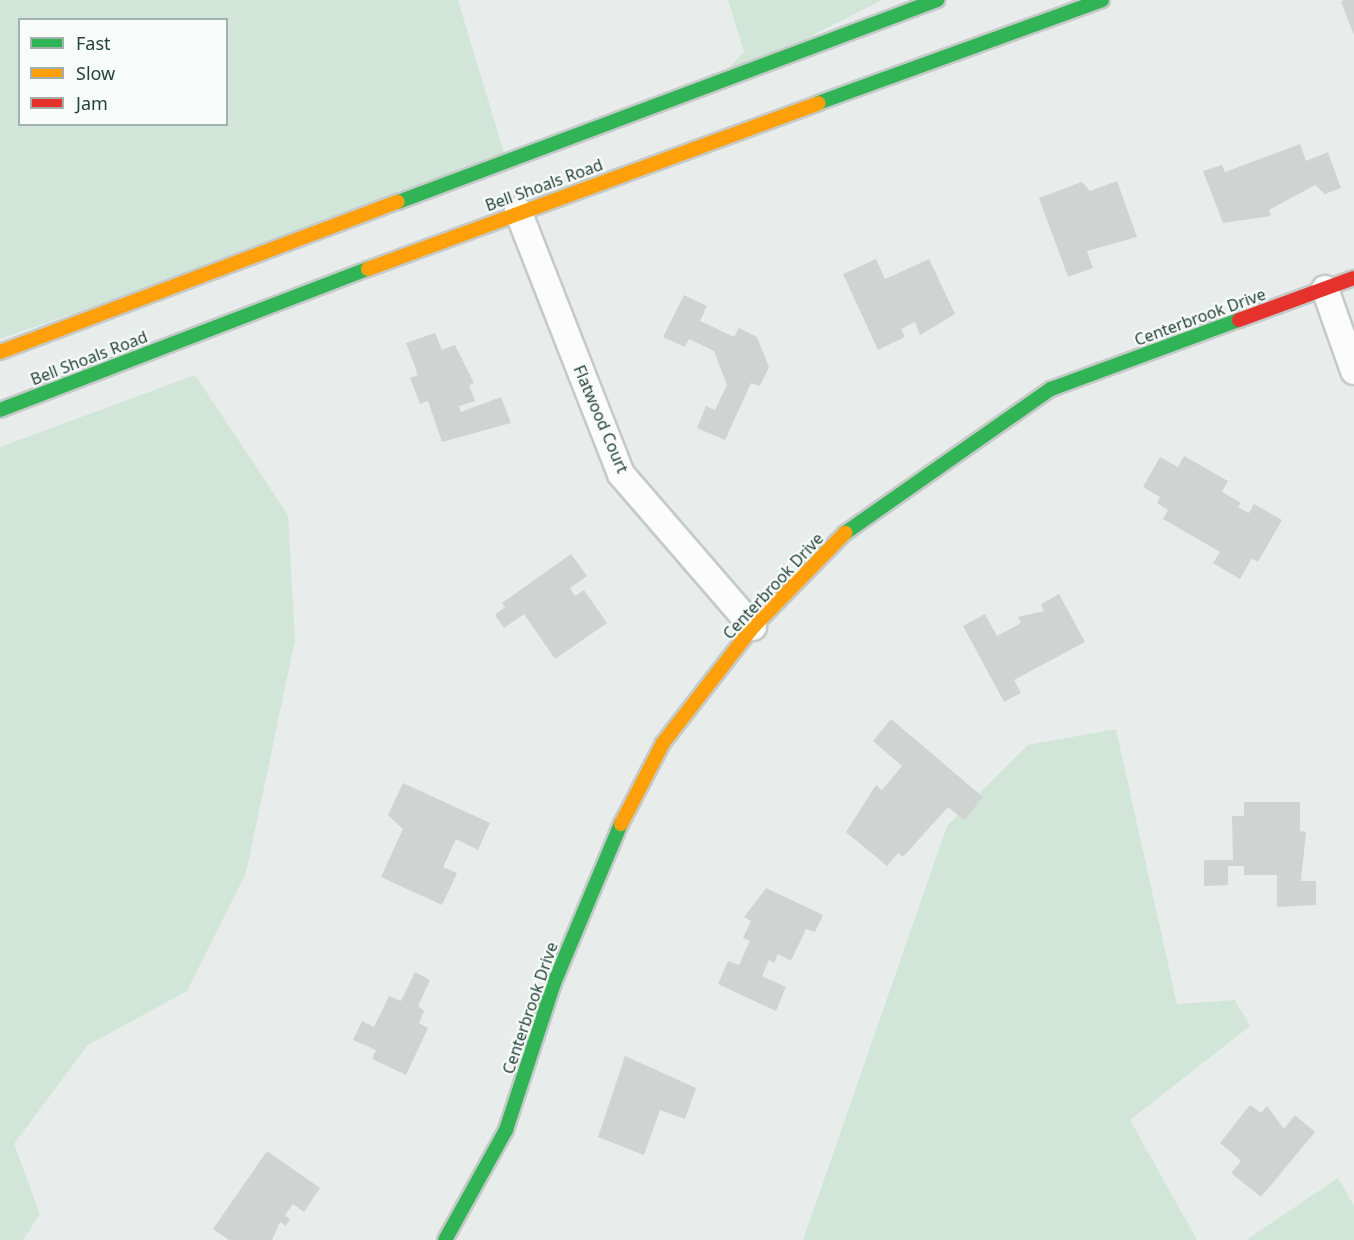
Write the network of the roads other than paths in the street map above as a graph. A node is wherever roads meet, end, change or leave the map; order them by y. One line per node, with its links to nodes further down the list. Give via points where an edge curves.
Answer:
1 (937, 0): 6 (main road)
2 (1102, 0): 3 (main road, Bell Shoals Road)
3 (518, 212): 8 (main road, Bell Shoals Road); 9 (street, Flatwood Court, via 621,474)
4 (1354, 278): 5 (main road, Centerbrook Drive)
5 (1325, 289): 7 (street); 9 (main road, Centerbrook Drive, via 1052,389 857,521)
6 (0, 352)
7 (1354, 370)
8 (0, 410)
9 (753, 627): 10 (main road, Centerbrook Drive, via 663,743 612,841 554,984 506,1130)
10 (445, 1240)

